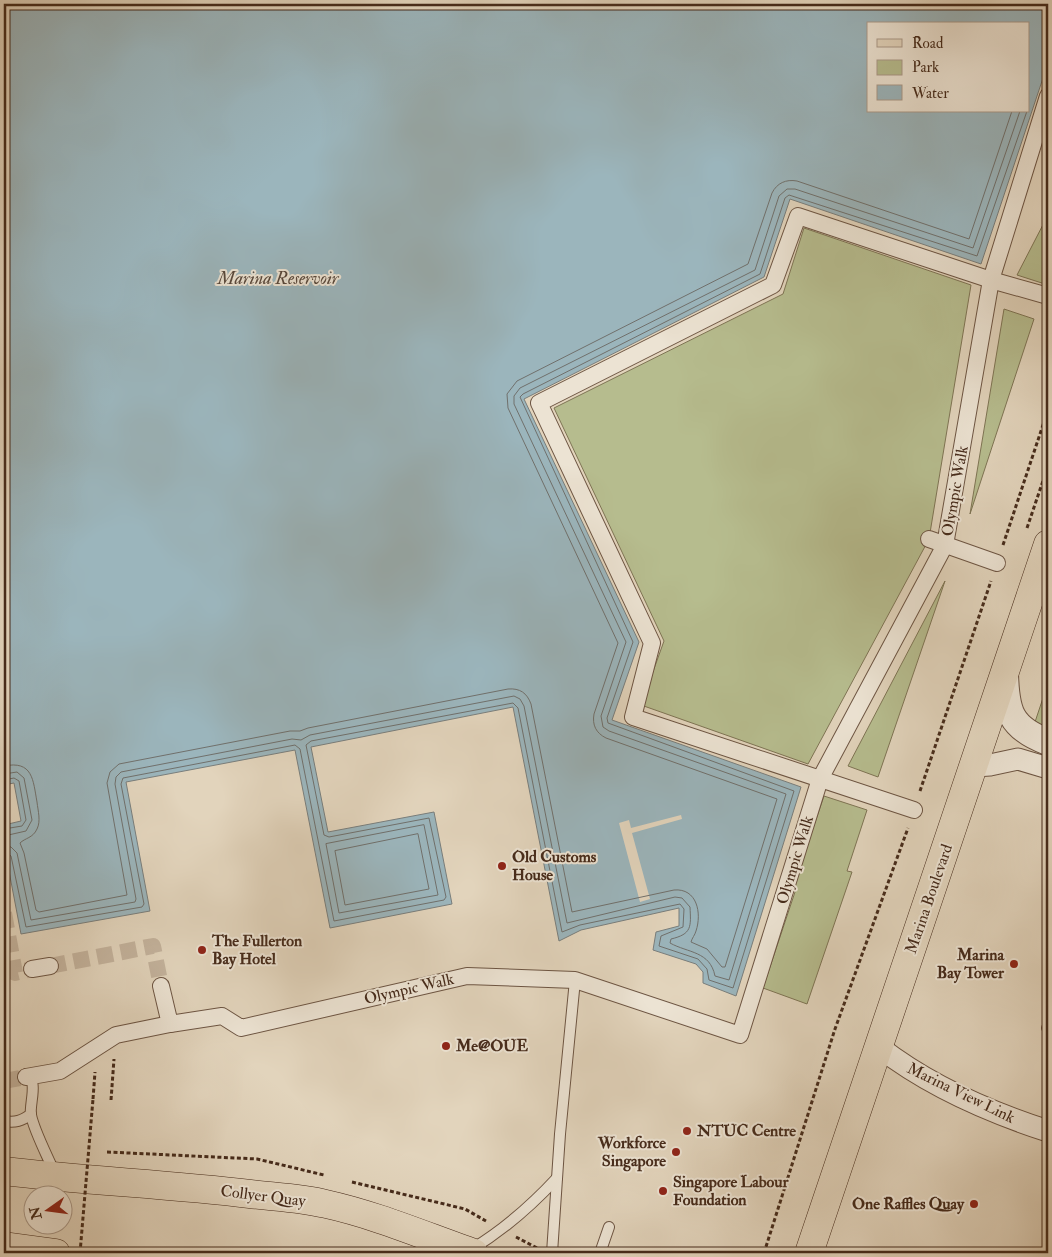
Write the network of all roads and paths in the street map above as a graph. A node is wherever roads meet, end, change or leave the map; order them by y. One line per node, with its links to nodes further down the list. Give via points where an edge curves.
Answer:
1 (1048, 96): 2 (street, Olympic Walk)
2 (991, 280): 3 (street); 7 (street, Olympic Walk); 13 (street, via 798,216 773,285 540,403 652,643 632,717)
3 (1048, 296)
4 (1048, 410): 8 (path)
5 (929, 538): 7 (street)
6 (1048, 544): 9 (main road, Marina Boulevard)
7 (945, 545): 8 (street); 13 (street, Olympic Walk)
8 (997, 563): 14 (path)
9 (1005, 672): 10 (street, via 1007,701 1014,719 1024,732); 11 (main road, Marina Boulevard)
10 (1048, 742)
11 (975, 766): 12 (street, via 1018,759); 21 (main road, Marina Boulevard)
12 (1048, 768)
13 (820, 779): 14 (street); 17 (street, Olympic Walk, via 740,1035)
14 (914, 810): 38 (path, via 835,1029)
15 (50, 966): 16 (street)
16 (32, 969)
17 (575, 980): 19 (street, Olympic Walk, via 467,976 242,1028 222,1016); 30 (lane)
18 (161, 986): 19 (street)
19 (170, 1024): 20 (street, Olympic Walk, via 116,1035)
20 (97, 1047): 22 (street, Olympic Walk, via 60,1071); 24 (path, via 115,1048)
21 (879, 1047): 27 (street, Marina View Link, via 931,1082); 39 (main road, Marina Boulevard)
22 (27, 1075): 25 (lane, via 33,1104)
23 (93, 1099): 35 (path, bridge)
24 (111, 1100)
25 (31, 1114): 26 (lane, via 24,1120); 29 (lane)
26 (4, 1121)
27 (1048, 1131)
28 (4, 1171): 29 (main road, Collyer Quay)
29 (50, 1177): 33 (main road, Collyer Quay, via 104,1179 325,1204)
30 (557, 1178): 33 (lane, via 529,1208); 36 (lane)
31 (609, 1227): 37 (lane)
32 (4, 1246): 34 (main road)
33 (471, 1252)
34 (56, 1253)
35 (80, 1253)
36 (552, 1253)
37 (600, 1253)
38 (764, 1253)
39 (809, 1253)

